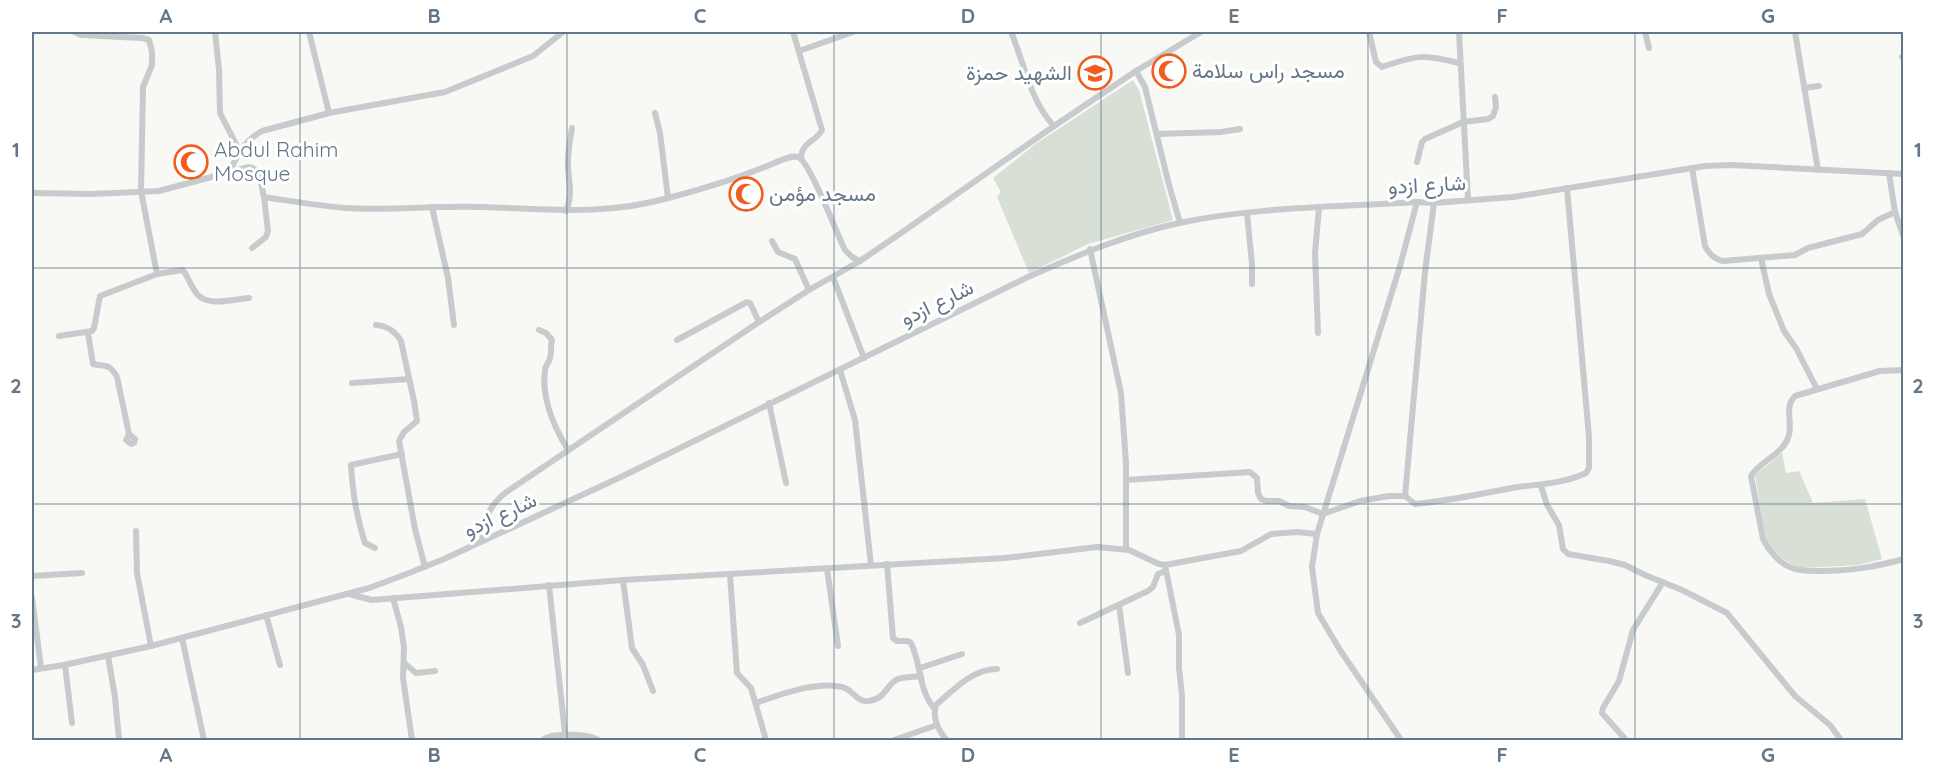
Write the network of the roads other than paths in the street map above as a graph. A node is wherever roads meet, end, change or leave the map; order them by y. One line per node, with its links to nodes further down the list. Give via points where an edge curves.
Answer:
1 (74, 32): 36 (street, via 142,38 151,43 152,65 143,87)
2 (215, 32): 27 (street, via 220,113)
3 (309, 32): 20 (street)
4 (563, 32): 20 (street, via 533,56 445,92)
5 (794, 32): 14 (street)
6 (854, 32): 14 (street)
7 (1011, 32): 23 (street, via 1035,97)
8 (1201, 32): 16 (street)
9 (1369, 32): 15 (street, via 1382,67 1413,57 1432,56)
10 (1458, 32): 15 (street)
11 (1645, 32): 13 (street)
12 (1794, 32): 18 (street)
13 (1649, 48)
14 (799, 51): 28 (street, via 822,130 803,147)
15 (1459, 63): 22 (street)
16 (1136, 71): 23 (street); 26 (street, via 1145,87)
17 (1819, 86): 18 (street)
18 (1804, 87): 31 (street)
19 (1495, 97): 22 (street, via 1493,116)
20 (329, 113): 27 (street, via 262,131)
21 (655, 113): 39 (street)
22 (1463, 122): 29 (street, via 1425,139); 40 (street)
23 (1054, 126): 54 (street)
24 (572, 129): 45 (street, via 570,201)
25 (1240, 129): 26 (street)
26 (1157, 134): 48 (street)
27 (239, 150): 32 (street)
28 (801, 159): 39 (street, via 787,158 745,176); 54 (street, via 845,250)
29 (1417, 162)
30 (1692, 168): 31 (street, شارع ازدو, via 1732,165); 35 (street, شارع ازدو); 53 (street, via 1708,252 1723,261)
31 (1818, 170): 33 (street, شارع ازدو)
32 (230, 173): 36 (street, via 159,191); 38 (street, via 254,168)
33 (1889, 173): 34 (street, شارع ازدو); 46 (street)
34 (1904, 174)
35 (1567, 188): 40 (street, شارع ازدو); 80 (street, via 1589,468 1581,476)
36 (141, 191): 37 (street); 55 (street)
37 (32, 193)
38 (264, 197): 43 (street, via 344,208); 51 (street, via 268,231)
39 (668, 198): 45 (street, via 621,209)
40 (1468, 200): 42 (street, شارع ازدو)
41 (1417, 202): 42 (street, شارع ازدو); 44 (street, شارع ازدو); 82 (street)
42 (1434, 203): 81 (street)
43 (432, 207): 45 (street); 62 (street)
44 (1319, 208): 47 (street, شارع ازدو); 65 (street, via 1315,253)
45 (566, 211)
46 (1895, 212): 49 (street); 53 (street, via 1852,238 1795,255)
47 (1247, 213): 48 (street, شارع ازدو); 57 (street)
48 (1180, 223): 52 (street, شارع ازدو)
49 (1904, 237)
50 (772, 241): 58 (street, via 778,252 795,259)
51 (252, 248)
52 (1090, 249): 68 (street, شارع ازدو); 78 (street, via 1121,393)
53 (1761, 258): 73 (street, via 1769,294 1784,332)
54 (860, 261): 56 (street)
55 (157, 274): 59 (street, via 183,270 203,300); 64 (street, via 100,296 94,328)
56 (833, 277): 58 (street); 68 (street)
57 (1252, 284)
58 (809, 290): 60 (street)
59 (249, 298)
60 (759, 322): 67 (street, via 747,302); 76 (street)
61 (376, 325): 71 (street, via 398,335)
62 (454, 325)
63 (539, 330): 76 (street, via 552,339 551,356 544,370 548,404)
64 (88, 333): 66 (street); 75 (street, via 93,364 105,364 117,377)
65 (1318, 333)
66 (59, 336)
67 (677, 340)
68 (864, 357): 69 (street, شارع ازدو)
69 (840, 370): 74 (street, شارع ازدو); 90 (street, via 855,420)
70 (1904, 370): 73 (street, via 1880,371)
71 (409, 380): 72 (street); 77 (street, via 417,421 401,436)
72 (352, 383)
73 (1817, 389): 88 (street, via 1790,400 1791,430 1787,441 1751,476 1766,546 1781,562 1803,571 1861,569)
74 (769, 403): 79 (street); 85 (street, شارع ازدو)
75 (129, 434)
76 (568, 450): 85 (street, via 491,506)
77 (402, 454): 86 (street, via 351,465 359,526 365,543); 91 (street)
78 (1126, 480): 82 (street, via 1250,472 1257,478 1261,499); 87 (street)
79 (786, 483)
80 (1541, 486): 81 (street, via 1415,504); 98 (street, via 1568,554 1617,563)
81 (1406, 496): 82 (street, via 1360,501)
82 (1323, 514): 84 (street)
83 (136, 531): 107 (street, via 137,573)
84 (1317, 534): 92 (street, via 1271,534 1241,551); 136 (street, via 1312,567 1318,614)
85 (482, 541): 91 (street, شارع ازدو)
86 (375, 548)
87 (1126, 549): 89 (street, via 1097,547 1005,558); 92 (street)
88 (1904, 559)
89 (886, 564): 90 (street); 115 (street, via 893,638 911,643)
90 (871, 565): 93 (street)
91 (425, 567): 100 (street, شارع ازدو)
92 (1166, 568): 103 (street, via 1149,591); 135 (street, via 1179,635)
93 (827, 569): 95 (street); 108 (street)
94 (82, 573): 96 (street)
95 (730, 575): 97 (street); 122 (street, via 737,673 751,688)
96 (32, 576)
97 (623, 580): 99 (street); 121 (street, via 632,648)
98 (1663, 582): 137 (street, via 1633,630 1619,681 1603,708 1603,717); 138 (street, via 1727,613 1795,696 1830,725)
99 (549, 585): 102 (street); 126 (street)
100 (349, 593): 102 (street, via 372,600); 104 (street, شارع ازدو)
101 (32, 598): 114 (street)
102 (393, 598): 111 (street)
103 (1119, 605): 105 (street); 119 (street)
104 (266, 615): 106 (street, شارع ازدو); 113 (street)
105 (1080, 623)
106 (182, 638): 107 (street, شارع ازدو); 129 (street)
107 (151, 646): 110 (street, شارع ازدو)
108 (838, 646)
109 (962, 654): 115 (street)
110 (108, 656): 112 (street, شارع ازدو); 128 (street)
111 (405, 663): 118 (street, via 416,673); 130 (street, via 402,678)
112 (65, 665): 114 (street, شارع ازدو); 124 (street)
113 (280, 665)
114 (41, 668): 116 (street, شارع ازدو)
115 (920, 668): 120 (street)
116 (32, 669)
117 (997, 669): 123 (street, via 982,670)
118 (435, 671)
119 (1128, 673)
120 (921, 676): 122 (street, via 897,679 878,699 866,702 841,686 800,689); 123 (street)
121 (653, 691)
122 (756, 703): 133 (street)
123 (934, 709): 125 (street)
124 (72, 723)
125 (937, 725): 127 (street); 134 (street)
126 (565, 734): 131 (street); 132 (street)
127 (897, 740)
128 (119, 741)
129 (204, 741)
130 (412, 741)
131 (543, 741)
132 (598, 741)
133 (766, 741)
134 (947, 741)
135 (1182, 741)
136 (1401, 741)
137 (1626, 741)
138 (1841, 741)

